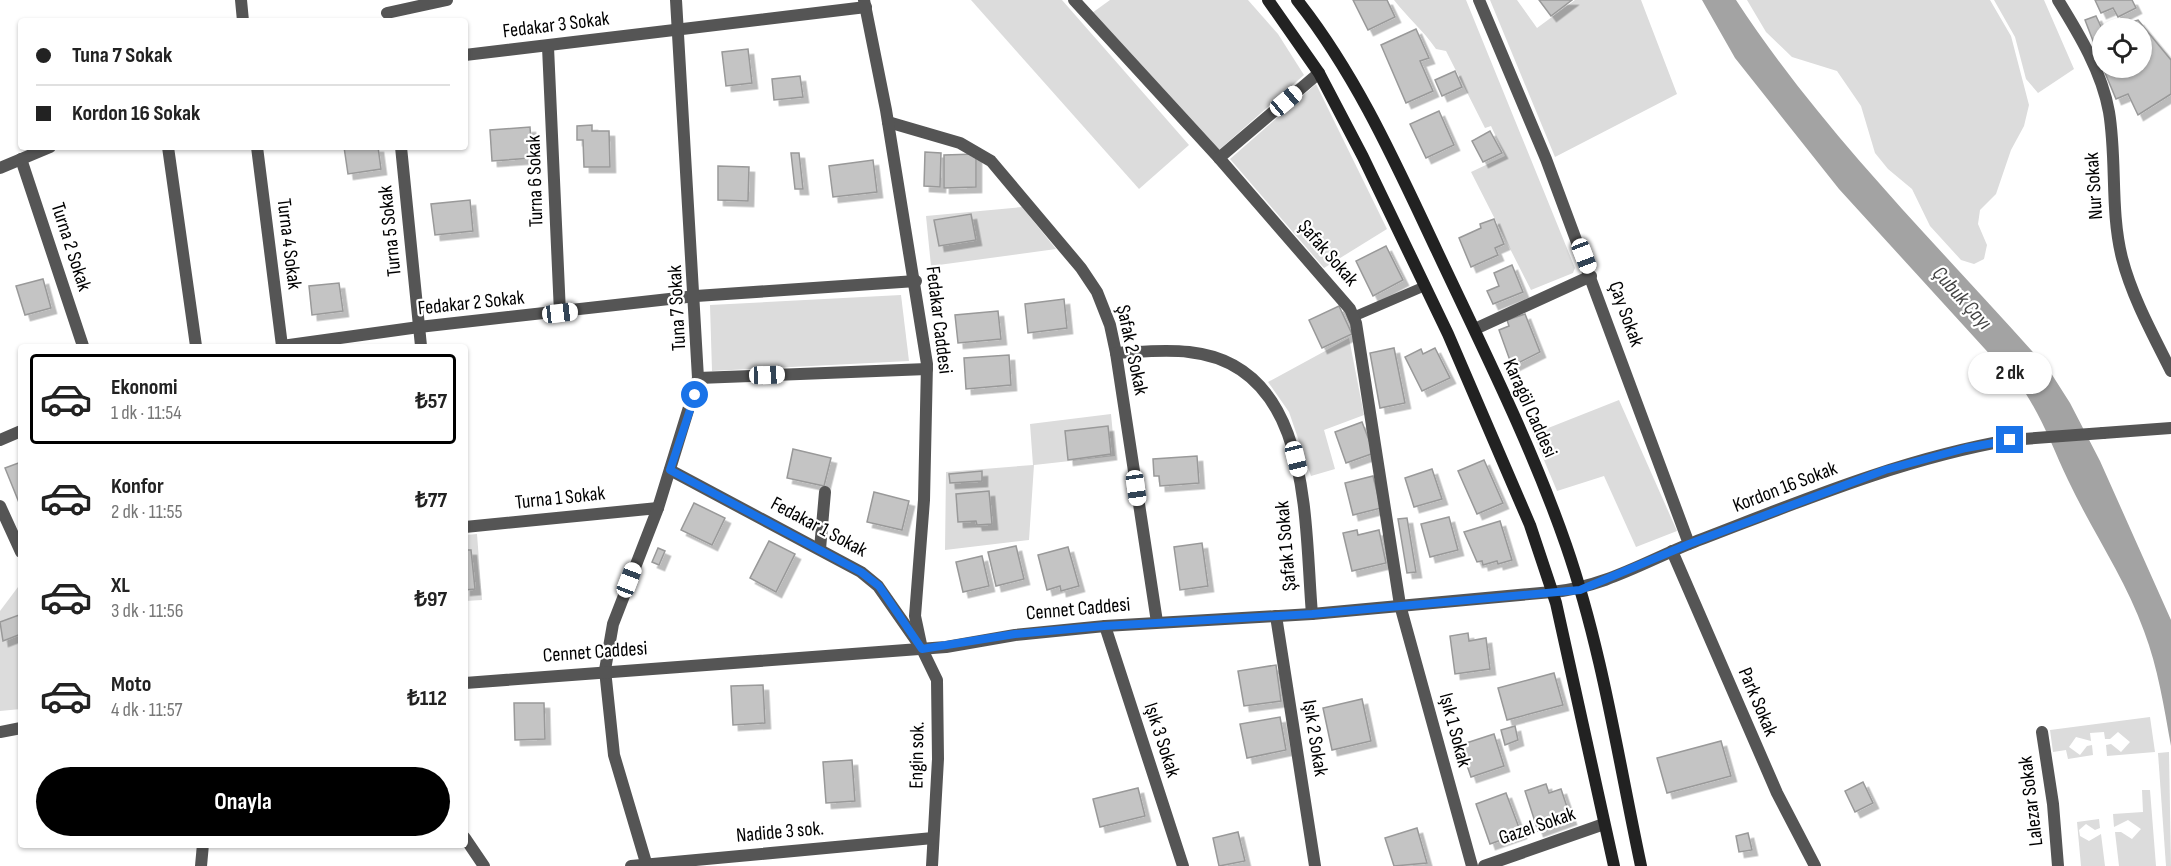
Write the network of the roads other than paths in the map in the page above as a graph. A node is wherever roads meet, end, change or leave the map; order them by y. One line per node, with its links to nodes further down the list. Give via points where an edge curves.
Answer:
1 (241, 0): 12 (street)
2 (384, 0): 11 (street)
3 (447, 0): 11 (street)
4 (676, 0): 13 (street, Tuna 7 Sokak)
5 (1074, 0): 22 (street, Şafak Sokak)
6 (1268, 0): 16 (main road)
7 (1298, 0): 32 (main road, Karagöl Caddesi, via 1353,79)
8 (1479, 0): 25 (street, Çay Sokak)
9 (2058, 0): 40 (street, Nur Sokak, via 2076,28 2109,112 2115,223 2122,260)
10 (865, 3): 13 (street, Fedakar 3 Sokak); 17 (street, Fedakar Caddesi)
11 (387, 17)
12 (243, 18)
13 (679, 29): 14 (street, Fedakar 3 Sokak); 28 (street, Tuna 7 Sokak)
14 (548, 47): 15 (street, Fedakar 3 Sokak); 29 (street, Turna 6 Sokak)
15 (468, 55)
16 (1319, 73): 22 (street); 27 (main road)
17 (888, 122): 26 (street, Fedakar Caddesi); 38 (street, Şafak 2 Sokak, via 960,144 991,161 1097,292)
18 (43, 150): 23 (street)
19 (168, 150): 34 (street)
20 (257, 150): 35 (street, Turna 4 Sokak)
21 (401, 150): 31 (street, Turna 5 Sokak)
22 (1219, 158): 30 (street, Şafak Sokak, via 1341,297)
23 (21, 159): 24 (street); 33 (street, Turna 2 Sokak)
24 (0, 168)
25 (1591, 276): 32 (street); 50 (street, Çay Sokak)
26 (916, 281): 28 (street, Fedakar 2 Sokak); 39 (street, Fedakar Caddesi)
27 (1425, 286): 30 (lane); 55 (main road, via 1521,502)
28 (696, 296): 29 (street, Fedakar 2 Sokak); 41 (street, Tuna 7 Sokak)
29 (560, 313): 31 (street, Fedakar 2 Sokak)
30 (1353, 317): 56 (street, Şafak Sokak)
31 (420, 327): 36 (street, Fedakar 2 Sokak); 37 (street, Turna 5 Sokak)
32 (1474, 329): 54 (main road, Karagöl Caddesi, via 1546,493)
33 (82, 344)
34 (196, 344)
35 (282, 344)
36 (297, 344)
37 (421, 344)
38 (1116, 353): 57 (street, Şafak 1 Sokak, via 1189,352 1210,356 1253,378 1272,398 1299,471); 59 (street, Şafak 2 Sokak)
39 (927, 369): 41 (street); 61 (street, Fedakar Caddesi, via 924,500 915,616)
40 (2171, 371)
41 (698, 378): 45 (street, Tuna 7 Sokak)
42 (2171, 428): 50 (street, Kordon 16 Sokak, via 2010,440 1966,448 1885,470)
43 (18, 432): 44 (street)
44 (0, 440)
45 (670, 470): 48 (street, Tuna 7 Sokak); 52 (street, Fedakar 1 Sokak)
46 (825, 492): 52 (street)
47 (0, 506): 51 (street)
48 (658, 508): 49 (street, Turna 1 Sokak); 62 (street, Tuna 7 Sokak, via 613,624)
49 (468, 527)
50 (1689, 544): 53 (street, Kordon 16 Sokak)
51 (18, 545)
52 (820, 549): 61 (street, Fedakar 1 Sokak, via 879,586)
53 (1672, 551): 54 (street, Kordon 16 Sokak); 82 (street, Park Sokak, via 1777,793)
54 (1580, 590): 55 (street, Kordon 16 Sokak); 81 (main road, Karagöl Caddesi, via 1611,709)
55 (1552, 592): 56 (street, Cennet Caddesi); 67 (main road)
56 (1400, 605): 57 (street, Cennet Caddesi); 78 (street, Işık 1 Sokak)
57 (1312, 614): 58 (street, Cennet Caddesi)
58 (1276, 616): 59 (street, Cennet Caddesi); 77 (street, Işık 2 Sokak)
59 (1156, 622): 60 (street, Cennet Caddesi)
60 (1104, 626): 61 (street, Cennet Caddesi, via 1015,634); 76 (street, Işık 3 Sokak)
61 (922, 649): 62 (street, Cennet Caddesi); 68 (street, Engin sok., via 937,680)
62 (605, 670): 63 (street, Cennet Caddesi); 71 (street, Tuna 7 Sokak, via 614,755)
63 (468, 682)
64 (18, 729): 65 (street)
65 (0, 732)
66 (2042, 732): 83 (street, Lalezar Sokak, via 2054,804)
67 (1604, 824): 79 (street, Gazel Sokak); 80 (main road)
68 (933, 838): 71 (street, Nadide 3 sok.); 75 (street, Engin sok.)
69 (468, 842): 73 (street)
70 (203, 848): 72 (street)
71 (646, 865): 74 (street, Nadide 3 sok.)
72 (201, 866)
73 (484, 866)
74 (631, 866)
75 (932, 866)
76 (1183, 866)
77 (1315, 866)
78 (1472, 866)
79 (1484, 866)
80 (1614, 866)
81 (1641, 866)
82 (1815, 866)
83 (2058, 866)

